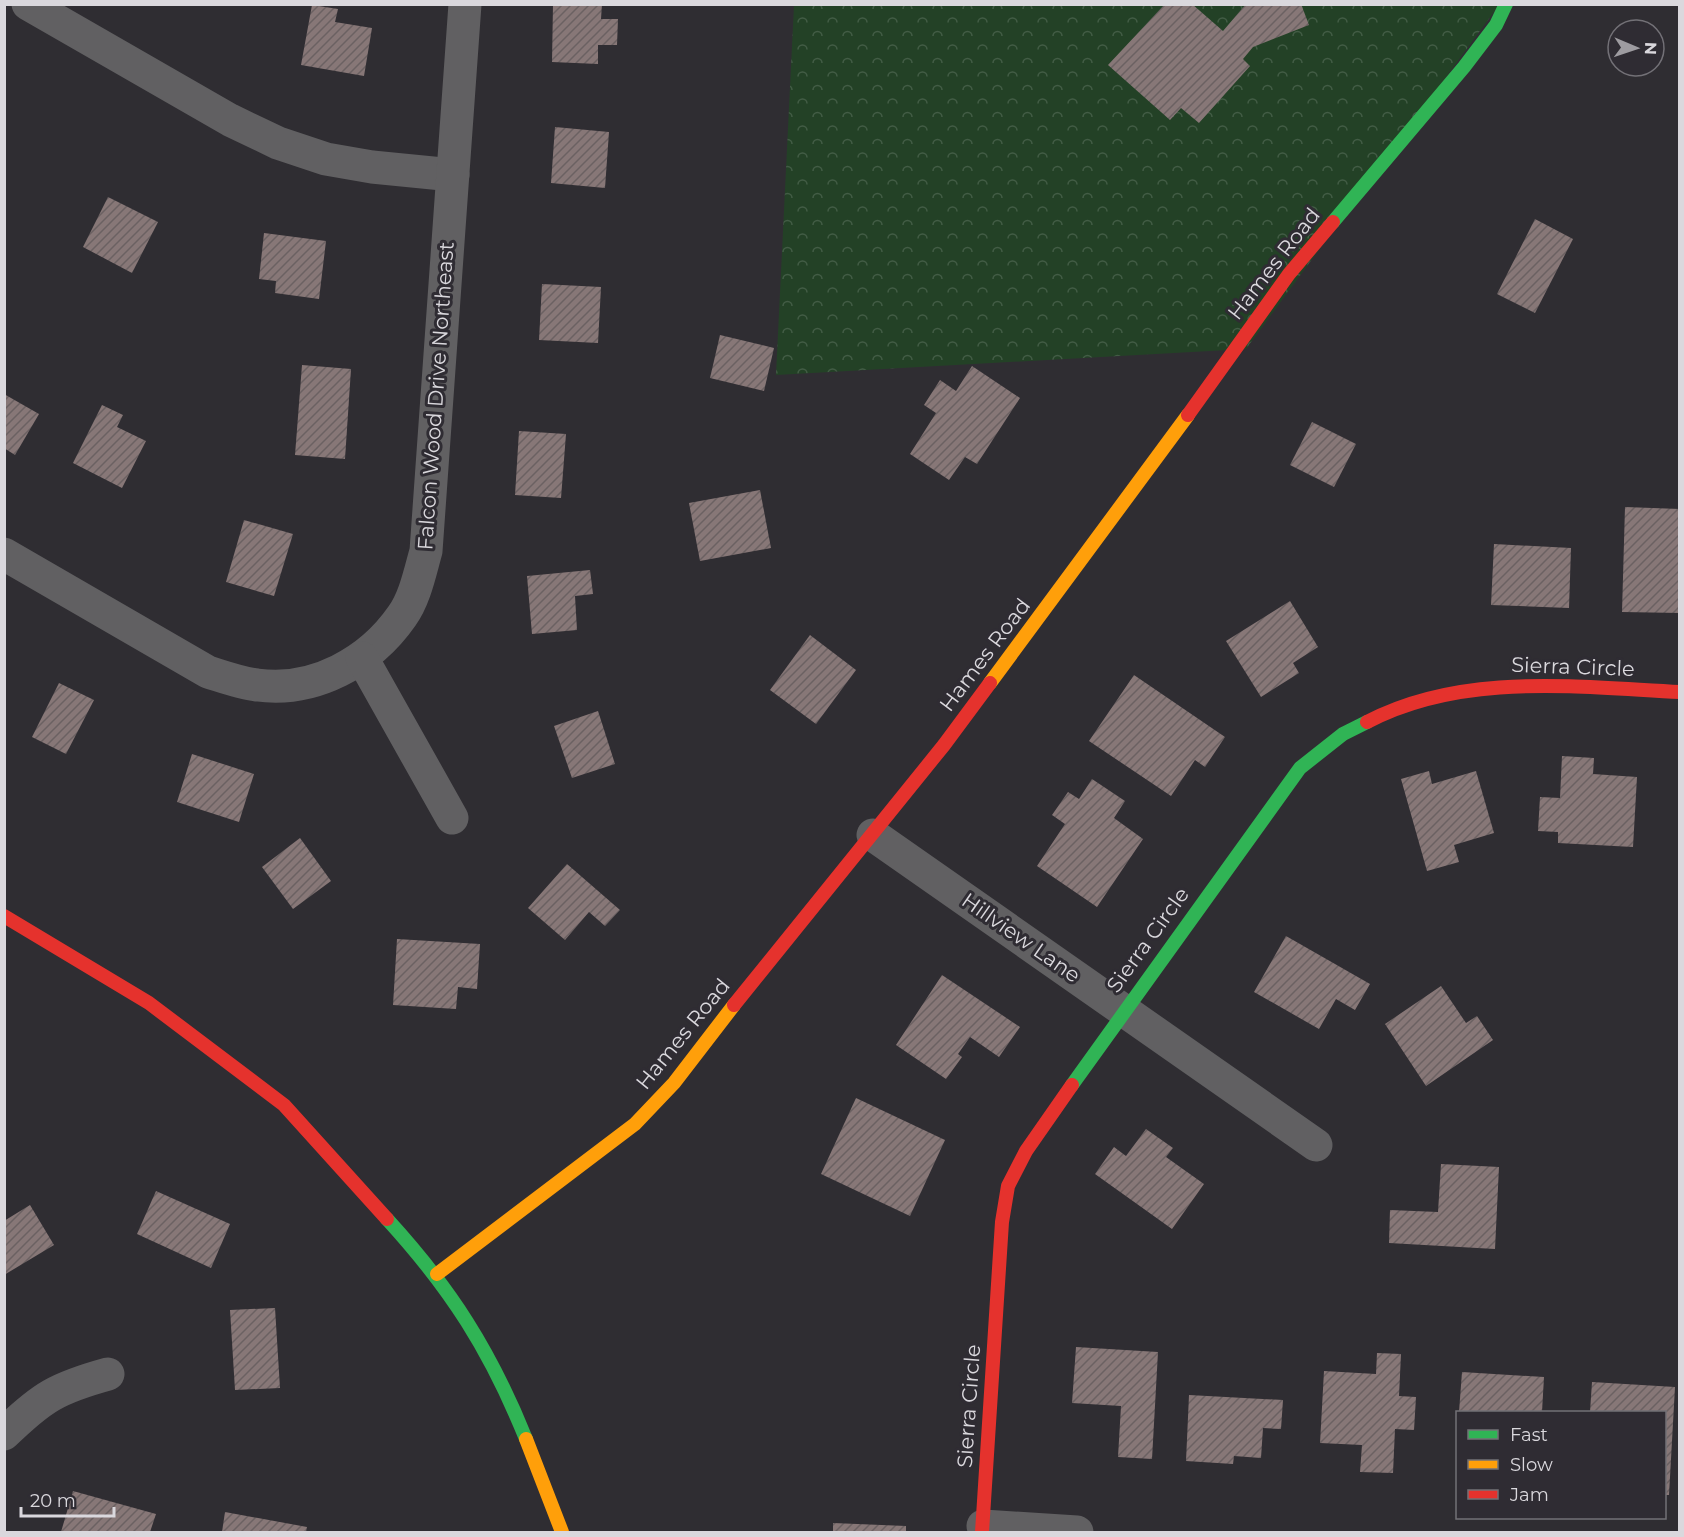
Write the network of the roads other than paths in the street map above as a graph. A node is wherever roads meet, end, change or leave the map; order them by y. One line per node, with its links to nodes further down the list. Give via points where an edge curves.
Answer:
1 (28, 4): 4 (street, via 230,120 278,143 326,159)
2 (465, 4): 4 (street, Falcon Wood Drive Northeast)
3 (1506, 4): 9 (street, Hames Road, via 1496,25 1464,67 1289,274 1014,651)
4 (453, 175): 6 (street, Falcon Wood Drive Northeast, via 426,551 404,614)
5 (8, 565): 6 (street, Falcon Wood Drive Northeast, via 208,672 235,681 258,686 311,682)
6 (362, 658): 8 (street)
7 (1680, 692): 11 (street, Sierra Circle, via 1504,685 1436,694 1375,716 1320,750 1300,768)
8 (452, 818)
9 (873, 835): 11 (street, Hillview Lane); 13 (street, Hames Road, via 775,952 674,1083 635,1124)
10 (4, 916): 13 (street, via 149,1003 284,1105)
11 (1125, 1009): 12 (street, Hillview Lane); 16 (street, Sierra Circle, via 1026,1151 1008,1186 1002,1222)
12 (1316, 1145)
13 (437, 1274): 17 (street, via 478,1338 543,1477)
14 (108, 1374): 15 (street, via 72,1384 37,1402)
15 (4, 1434)
16 (982, 1529): 18 (street)
17 (562, 1533)
18 (1077, 1533)

